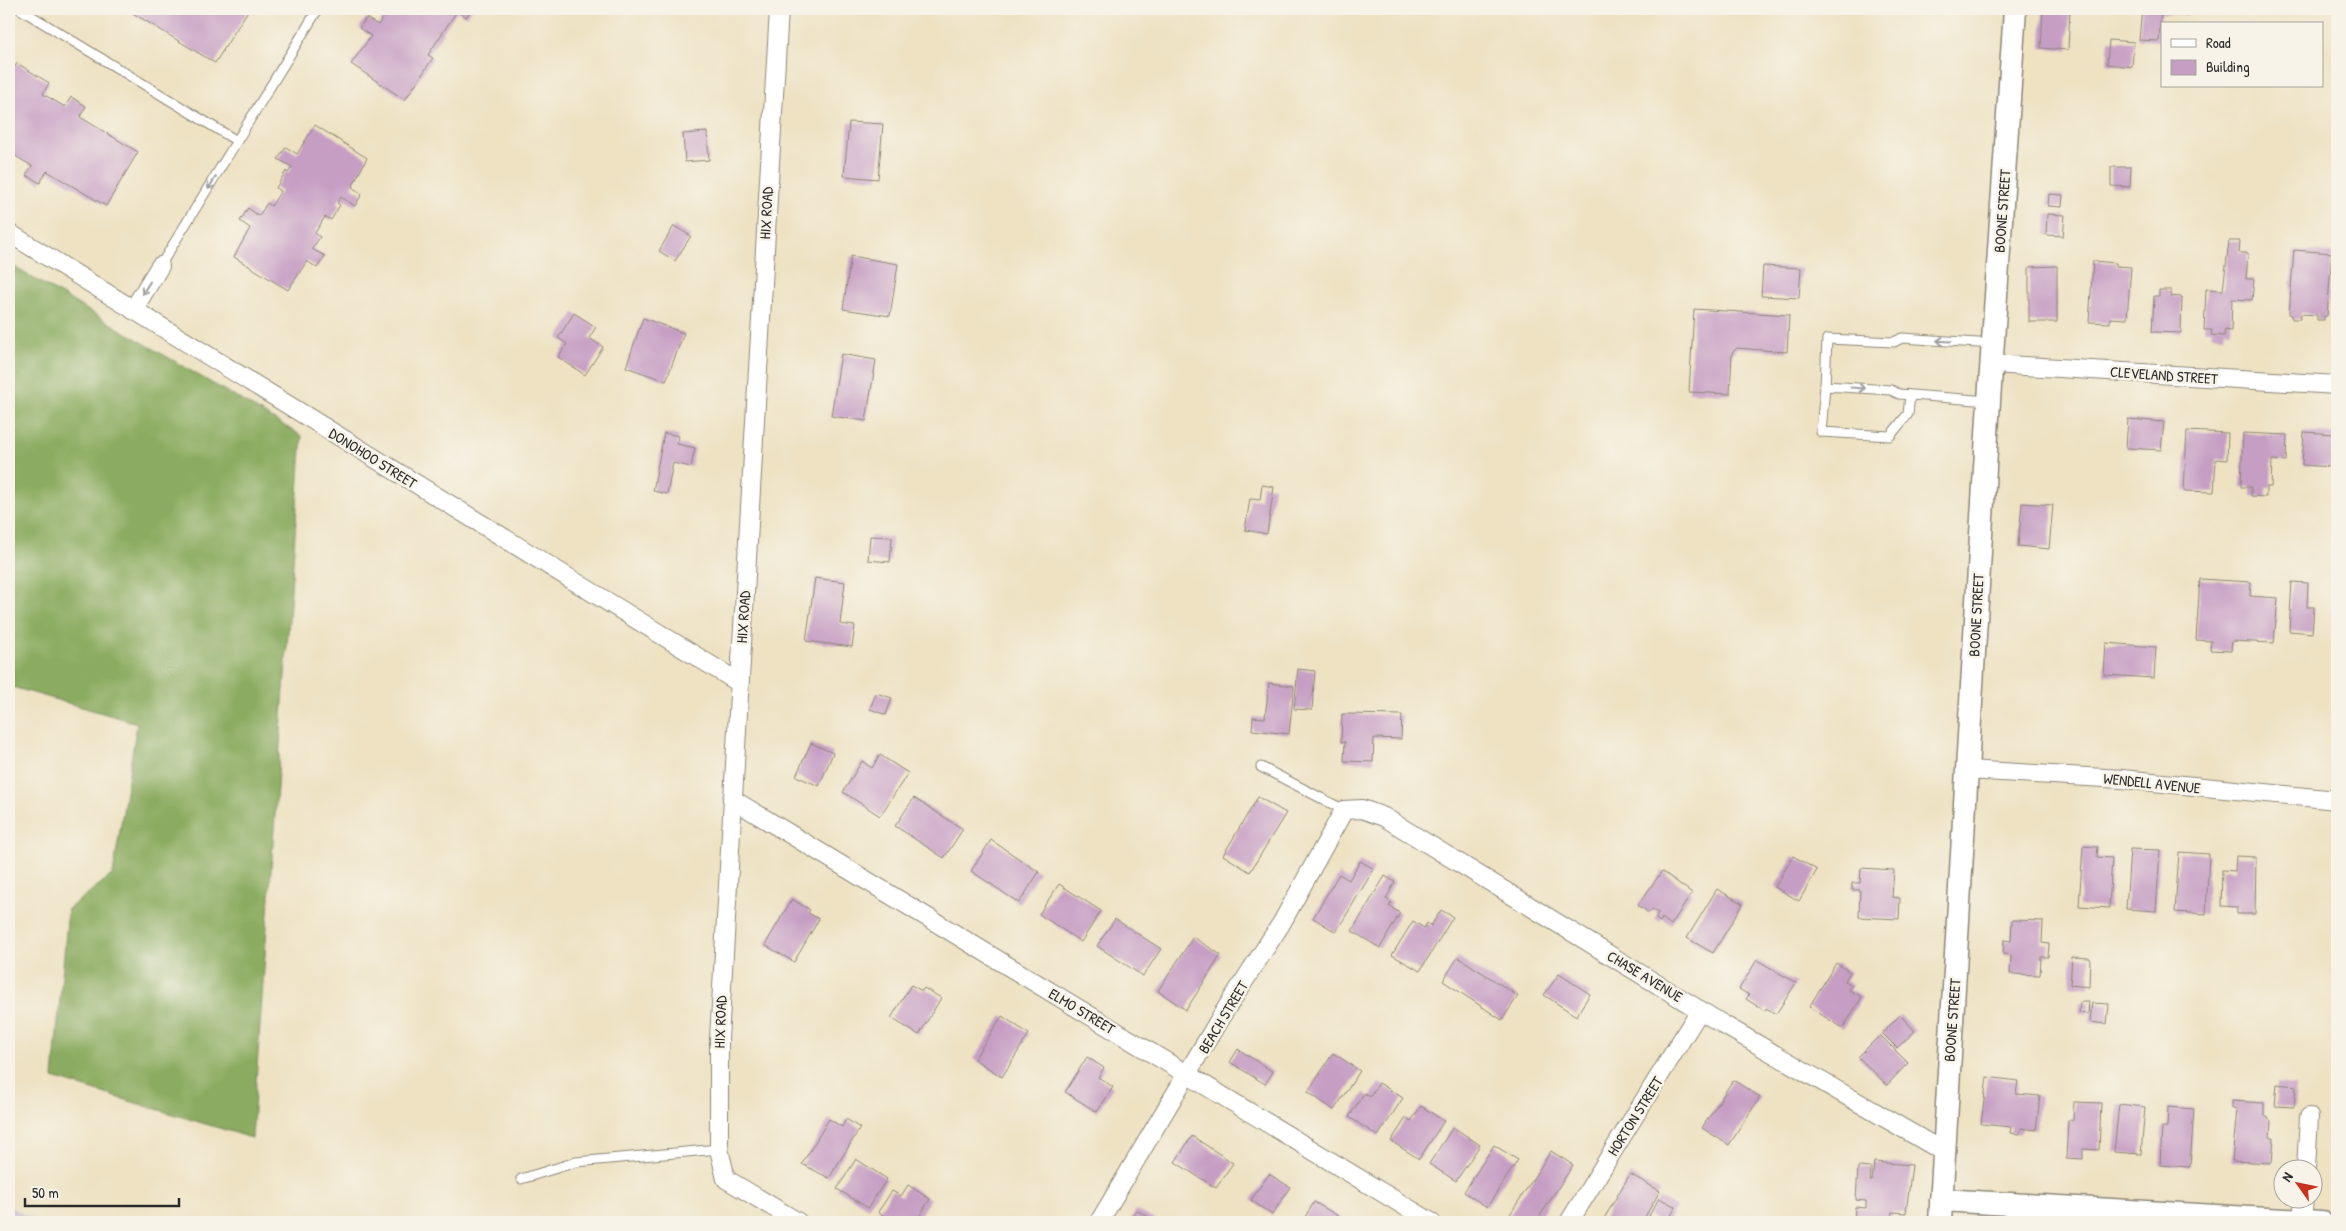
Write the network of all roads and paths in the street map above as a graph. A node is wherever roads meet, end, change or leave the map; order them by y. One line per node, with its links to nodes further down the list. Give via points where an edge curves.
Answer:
1 (20, 9): 5 (lane)
2 (318, 9): 5 (lane)
3 (779, 9): 14 (street, HIX ROAD)
4 (2015, 9): 9 (street, BOONE STREET)
5 (237, 141): 7 (lane, one-way to 7)
6 (9, 233): 8 (street, DONOHOO STREET)
7 (160, 266): 8 (street, one-way to 8)
8 (133, 310): 14 (street, DONOHOO STREET)
9 (1992, 354): 10 (street, CLEVELAND STREET); 11 (lane, one-way to 11, via 1902,338 1894,342 1827,339); 13 (street, BOONE STREET)
10 (2337, 385)
11 (1825, 386): 12 (lane, one-way to 12, via 1891,390); 12 (lane, via 1821,432 1890,436 1908,414)
12 (1910, 395): 13 (lane)
13 (1989, 402): 16 (street, BOONE STREET)
14 (738, 682): 17 (street, HIX ROAD)
15 (1261, 767): 19 (lane)
16 (1967, 770): 18 (street, WENDELL AVENUE, via 2122,780); 24 (street, BOONE STREET)
17 (732, 799): 21 (street, ELMO STREET); 23 (street, HIX ROAD, via 718,1039)
18 (2337, 800)
19 (1344, 810): 20 (street, CHASE AVENUE, via 1362,809 1384,817); 21 (street, BEACH STREET, via 1281,924)
20 (1700, 1010): 24 (street, CHASE AVENUE); 32 (street, HORTON STREET)
21 (1188, 1074): 30 (street, BEACH STREET); 31 (street, ELMO STREET)
22 (2309, 1117): 25 (street)
23 (720, 1149): 26 (lane, via 576,1162); 29 (street, HIX ROAD, via 726,1179)
24 (1944, 1152): 27 (street, BOONE STREET)
25 (2307, 1158)
26 (521, 1179)
27 (1941, 1200): 33 (street, BOONE STREET); 34 (street)
28 (2306, 1208): 34 (street)
29 (798, 1222)
30 (1099, 1222)
31 (1431, 1222)
32 (1569, 1222)
33 (1940, 1222)
34 (2309, 1222)

